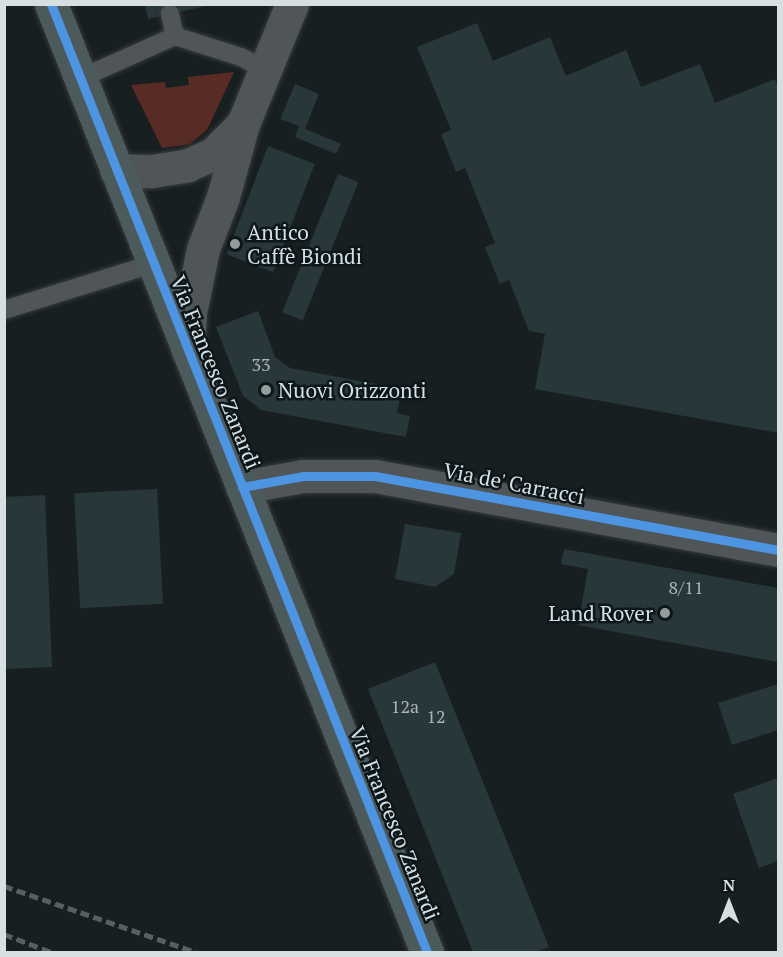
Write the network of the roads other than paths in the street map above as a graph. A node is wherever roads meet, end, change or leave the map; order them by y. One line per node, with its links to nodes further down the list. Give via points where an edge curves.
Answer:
1 (51, 4): 6 (main road, Via Francesco Zanardi)
2 (292, 4): 5 (street)
3 (170, 14): 4 (lane)
4 (175, 36): 5 (lane, via 241,57); 6 (lane)
5 (265, 70): 7 (street)
6 (79, 79): 8 (main road, Via Francesco Zanardi)
7 (243, 124): 8 (street, via 213,153 188,165 160,171); 11 (street, via 235,160 198,266)
8 (116, 170): 9 (main road, Via Francesco Zanardi)
9 (153, 264): 10 (lane); 11 (main road, Via Francesco Zanardi)
10 (4, 310)
11 (188, 351): 12 (main road, Via Francesco Zanardi)
12 (242, 487): 13 (street, Via de' Carracci, via 312,476 375,476); 14 (main road, Via Francesco Zanardi)
13 (778, 550)
14 (427, 952)

